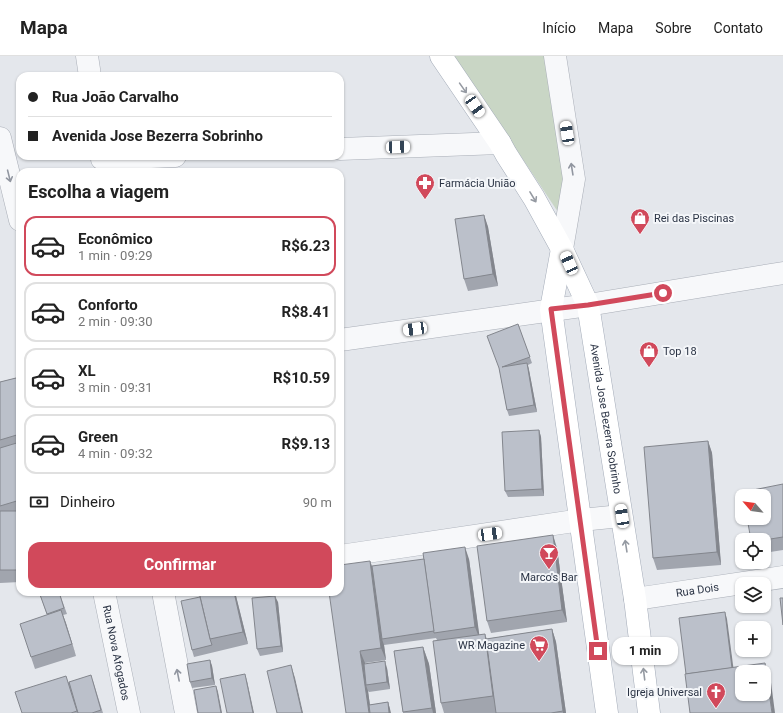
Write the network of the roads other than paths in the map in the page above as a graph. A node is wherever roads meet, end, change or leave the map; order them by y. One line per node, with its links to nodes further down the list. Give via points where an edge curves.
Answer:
1 (88, 56): 4 (street)
2 (441, 56): 6 (main road, Avenida Jose Bezerra Sobrinho, one-way to 6)
3 (555, 56): 11 (street, one-way to 3, via 574,179)
4 (90, 72)
5 (0, 138): 10 (street, one-way to 10)
6 (500, 142): 7 (street); 11 (main road, Avenida Jose Bezerra Sobrinho, one-way to 11)
7 (344, 149)
8 (126, 160): 9 (street)
9 (102, 162)
10 (16, 204)
11 (562, 249): 13 (main road, Avenida Jose Bezerra Sobrinho); 14 (main road)
12 (783, 273): 13 (street)
13 (588, 305): 14 (street); 16 (main road, Avenida Jose Bezerra Sobrinho)
14 (551, 309): 15 (street); 17 (main road)
15 (344, 339)
16 (622, 516): 17 (street); 22 (main road, Avenida Jose Bezerra Sobrinho, one-way to 16)
17 (581, 520): 18 (street); 25 (main road)
18 (344, 555)
19 (783, 577): 22 (street, Rua Dois)
20 (105, 596): 23 (street, Rua Nova Afogados)
21 (164, 596): 24 (street, one-way to 21)
22 (635, 599): 26 (main road, Avenida Jose Bezerra Sobrinho, one-way to 22)
23 (129, 713)
24 (186, 713)
25 (607, 713)
26 (649, 713)

